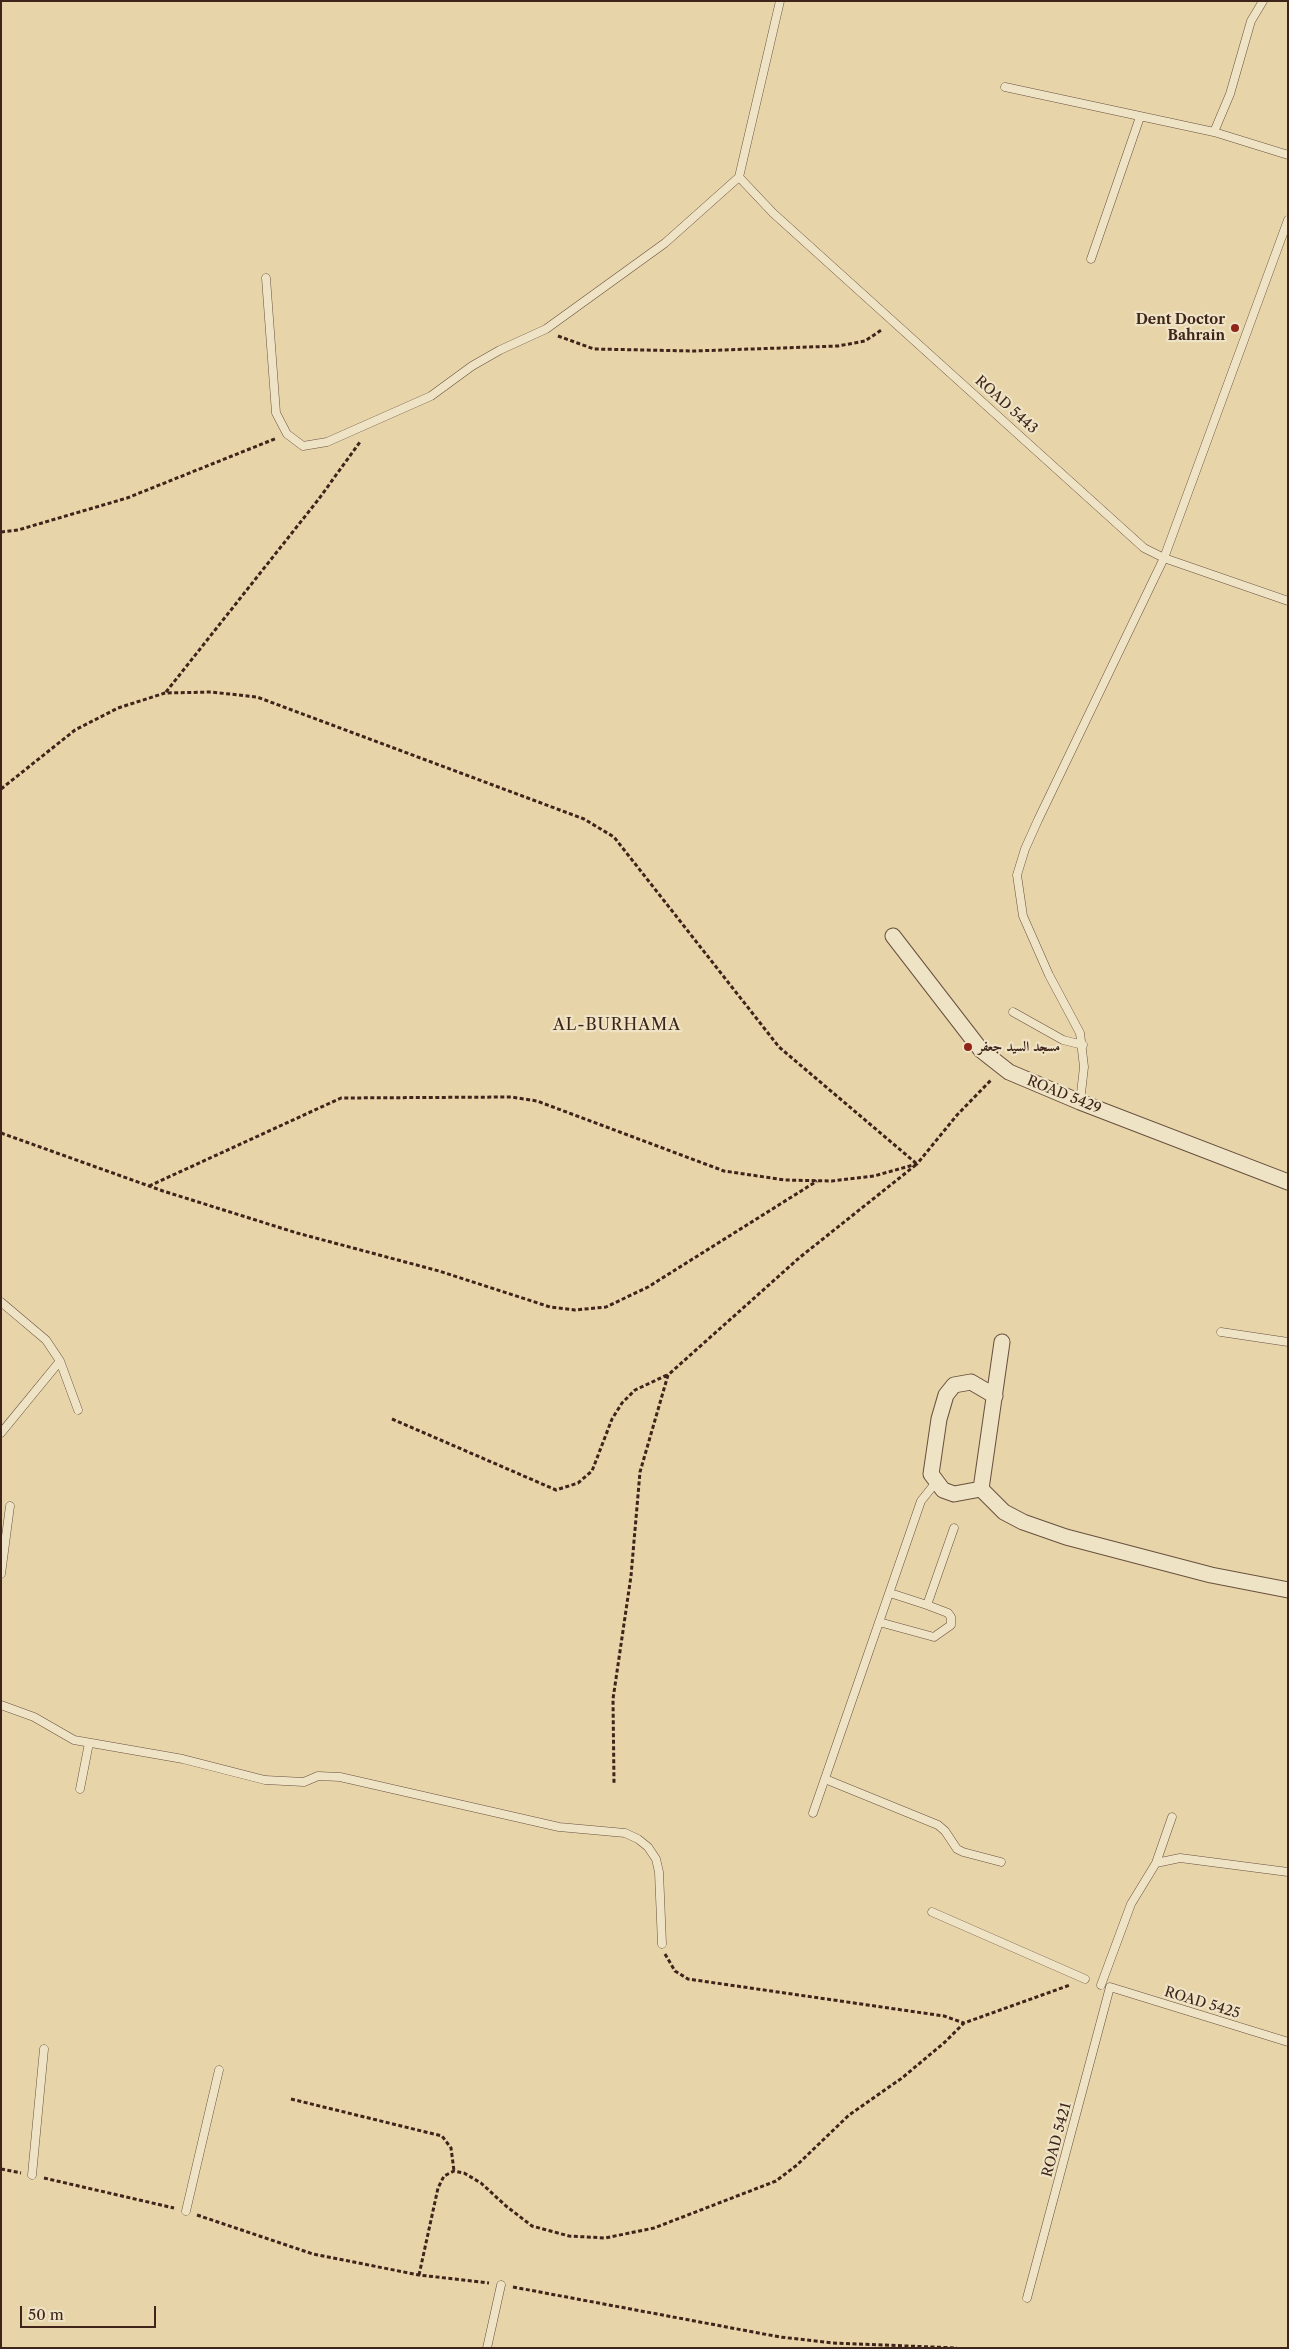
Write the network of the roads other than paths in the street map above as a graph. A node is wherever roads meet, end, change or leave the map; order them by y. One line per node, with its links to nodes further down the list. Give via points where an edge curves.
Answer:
1 (780, 1): 7 (lane)
2 (1263, 1): 5 (lane, via 1251,22 1230,94)
3 (1005, 87): 4 (lane)
4 (1140, 117): 5 (lane); 9 (lane)
5 (1214, 132): 6 (lane)
6 (1288, 155)
7 (739, 177): 10 (lane, via 665,243 546,329 472,366 431,396 327,442 303,446 287,434 276,413); 11 (lane, ROAD 5443, via 773,213 1144,548)
8 (1288, 220): 11 (lane)
9 (1091, 260)
10 (266, 278)
11 (1164, 558): 12 (lane, ROAD 5443); 15 (lane, via 1032,835 1017,875 1023,916)
12 (1288, 601)
13 (893, 936): 16 (street, ROAD 5429, via 981,1050 1002,1067 1036,1085)
14 (1013, 1012): 15 (lane, via 1063,1040)
15 (1083, 1045): 16 (lane)
16 (1080, 1102): 17 (street, ROAD 5429)
17 (1288, 1182)
18 (1, 1302): 22 (lane, via 46,1340)
19 (1221, 1332): 21 (lane)
20 (1002, 1342): 23 (street)
21 (1288, 1342)
22 (60, 1362): 24 (lane); 25 (lane)
23 (995, 1396): 26 (street, via 971,1382 954,1384 946,1396 939,1419 931,1474); 27 (street)
24 (78, 1410)
25 (1, 1434)
26 (937, 1481): 27 (street, via 943,1490 954,1494); 32 (lane, via 921,1501)
27 (981, 1489): 31 (street, via 1004,1512 1066,1537 1211,1575)
28 (10, 1506): 30 (lane)
29 (954, 1528): 33 (lane)
30 (1, 1574)
31 (1288, 1590)
32 (890, 1593): 33 (lane); 34 (lane)
33 (927, 1605): 34 (lane, via 951,1617 950,1625 934,1637)
34 (879, 1622): 37 (lane)
35 (1, 1705): 36 (lane, via 34,1717 74,1740)
36 (90, 1743): 38 (lane); 45 (lane, via 182,1759 274,1781 304,1782 318,1776 340,1777 560,1827 625,1833 648,1847 656,1859)
37 (825, 1779): 39 (lane); 41 (lane, via 938,1825 951,1843 963,1852)
38 (80, 1789)
39 (813, 1813)
40 (1172, 1817): 42 (lane)
41 (1002, 1862)
42 (1156, 1863): 43 (lane, via 1180,1858); 47 (lane, via 1132,1904)
43 (1288, 1872)
44 (932, 1912): 46 (lane)
45 (662, 1944)
46 (1085, 1980)
47 (1101, 1985)
48 (1110, 1987): 49 (lane, ROAD 5425); 55 (lane, ROAD 5421)
49 (1288, 2042)
50 (44, 2049): 52 (lane)
51 (220, 2070): 53 (lane)
52 (32, 2175)
53 (186, 2211)
54 (502, 2285): 56 (lane)
55 (1027, 2298)
56 (487, 2348)

